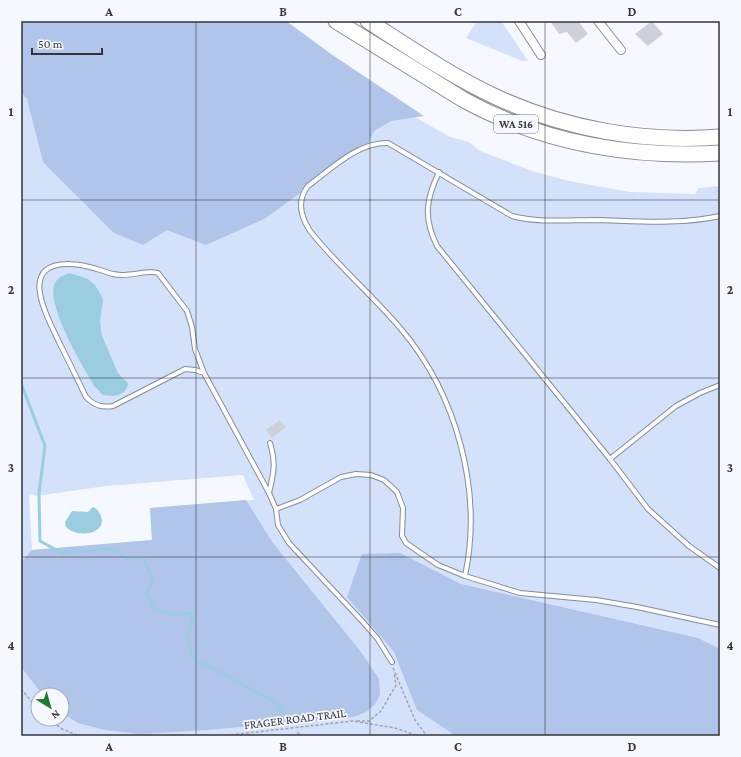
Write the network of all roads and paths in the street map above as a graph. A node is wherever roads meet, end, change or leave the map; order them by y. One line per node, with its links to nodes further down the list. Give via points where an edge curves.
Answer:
1 (336, 21): 8 (highway, WA 516, via 458,96 527,128 575,143 623,152)
2 (368, 21): 7 (highway, WA 516, via 468,83 549,118 627,135 667,138)
3 (519, 21): 6 (street)
4 (598, 21): 5 (street)
5 (621, 50)
6 (542, 55)
7 (720, 137)
8 (720, 154)
9 (439, 172): 10 (lane, via 512,216 521,218 694,221); 14 (lane, via 431,189 427,219 437,246); 18 (lane, via 388,143 381,142 349,155 308,186 301,197 300,209 313,235 402,330 418,351 444,398 460,438 468,484 469,544)
10 (720, 216)
11 (204, 373): 11 (lane, via 185,369 113,406 96,405 86,397 42,306 38,286 40,279 52,267 65,264 119,275 158,273 187,311 196,354); 15 (lane)
12 (720, 385): 14 (lane, via 676,406)
13 (270, 443): 15 (lane, via 275,469)
14 (610, 459): 17 (lane, via 648,509 689,546)
15 (268, 492): 16 (lane)
16 (276, 509): 18 (lane, via 300,500 341,477 364,474 379,477 391,486 401,501 402,536 406,543 438,565); 20 (lane, via 278,526 289,543 372,632)
17 (720, 568)
18 (465, 576): 19 (lane, via 520,593 623,605)
19 (720, 625)
20 (392, 662): 21 (path)
21 (394, 670): 24 (path, via 396,685 381,711 369,721); 29 (path, via 415,720)
22 (21, 689): 23 (path)
23 (30, 700)
24 (353, 721): 27 (path, FRAGER ROAD TRAIL); 28 (path, FRAGER ROAD TRAIL, via 395,728)
25 (59, 727): 26 (path)
26 (79, 736)
27 (221, 736)
28 (418, 736)
29 (427, 736)

